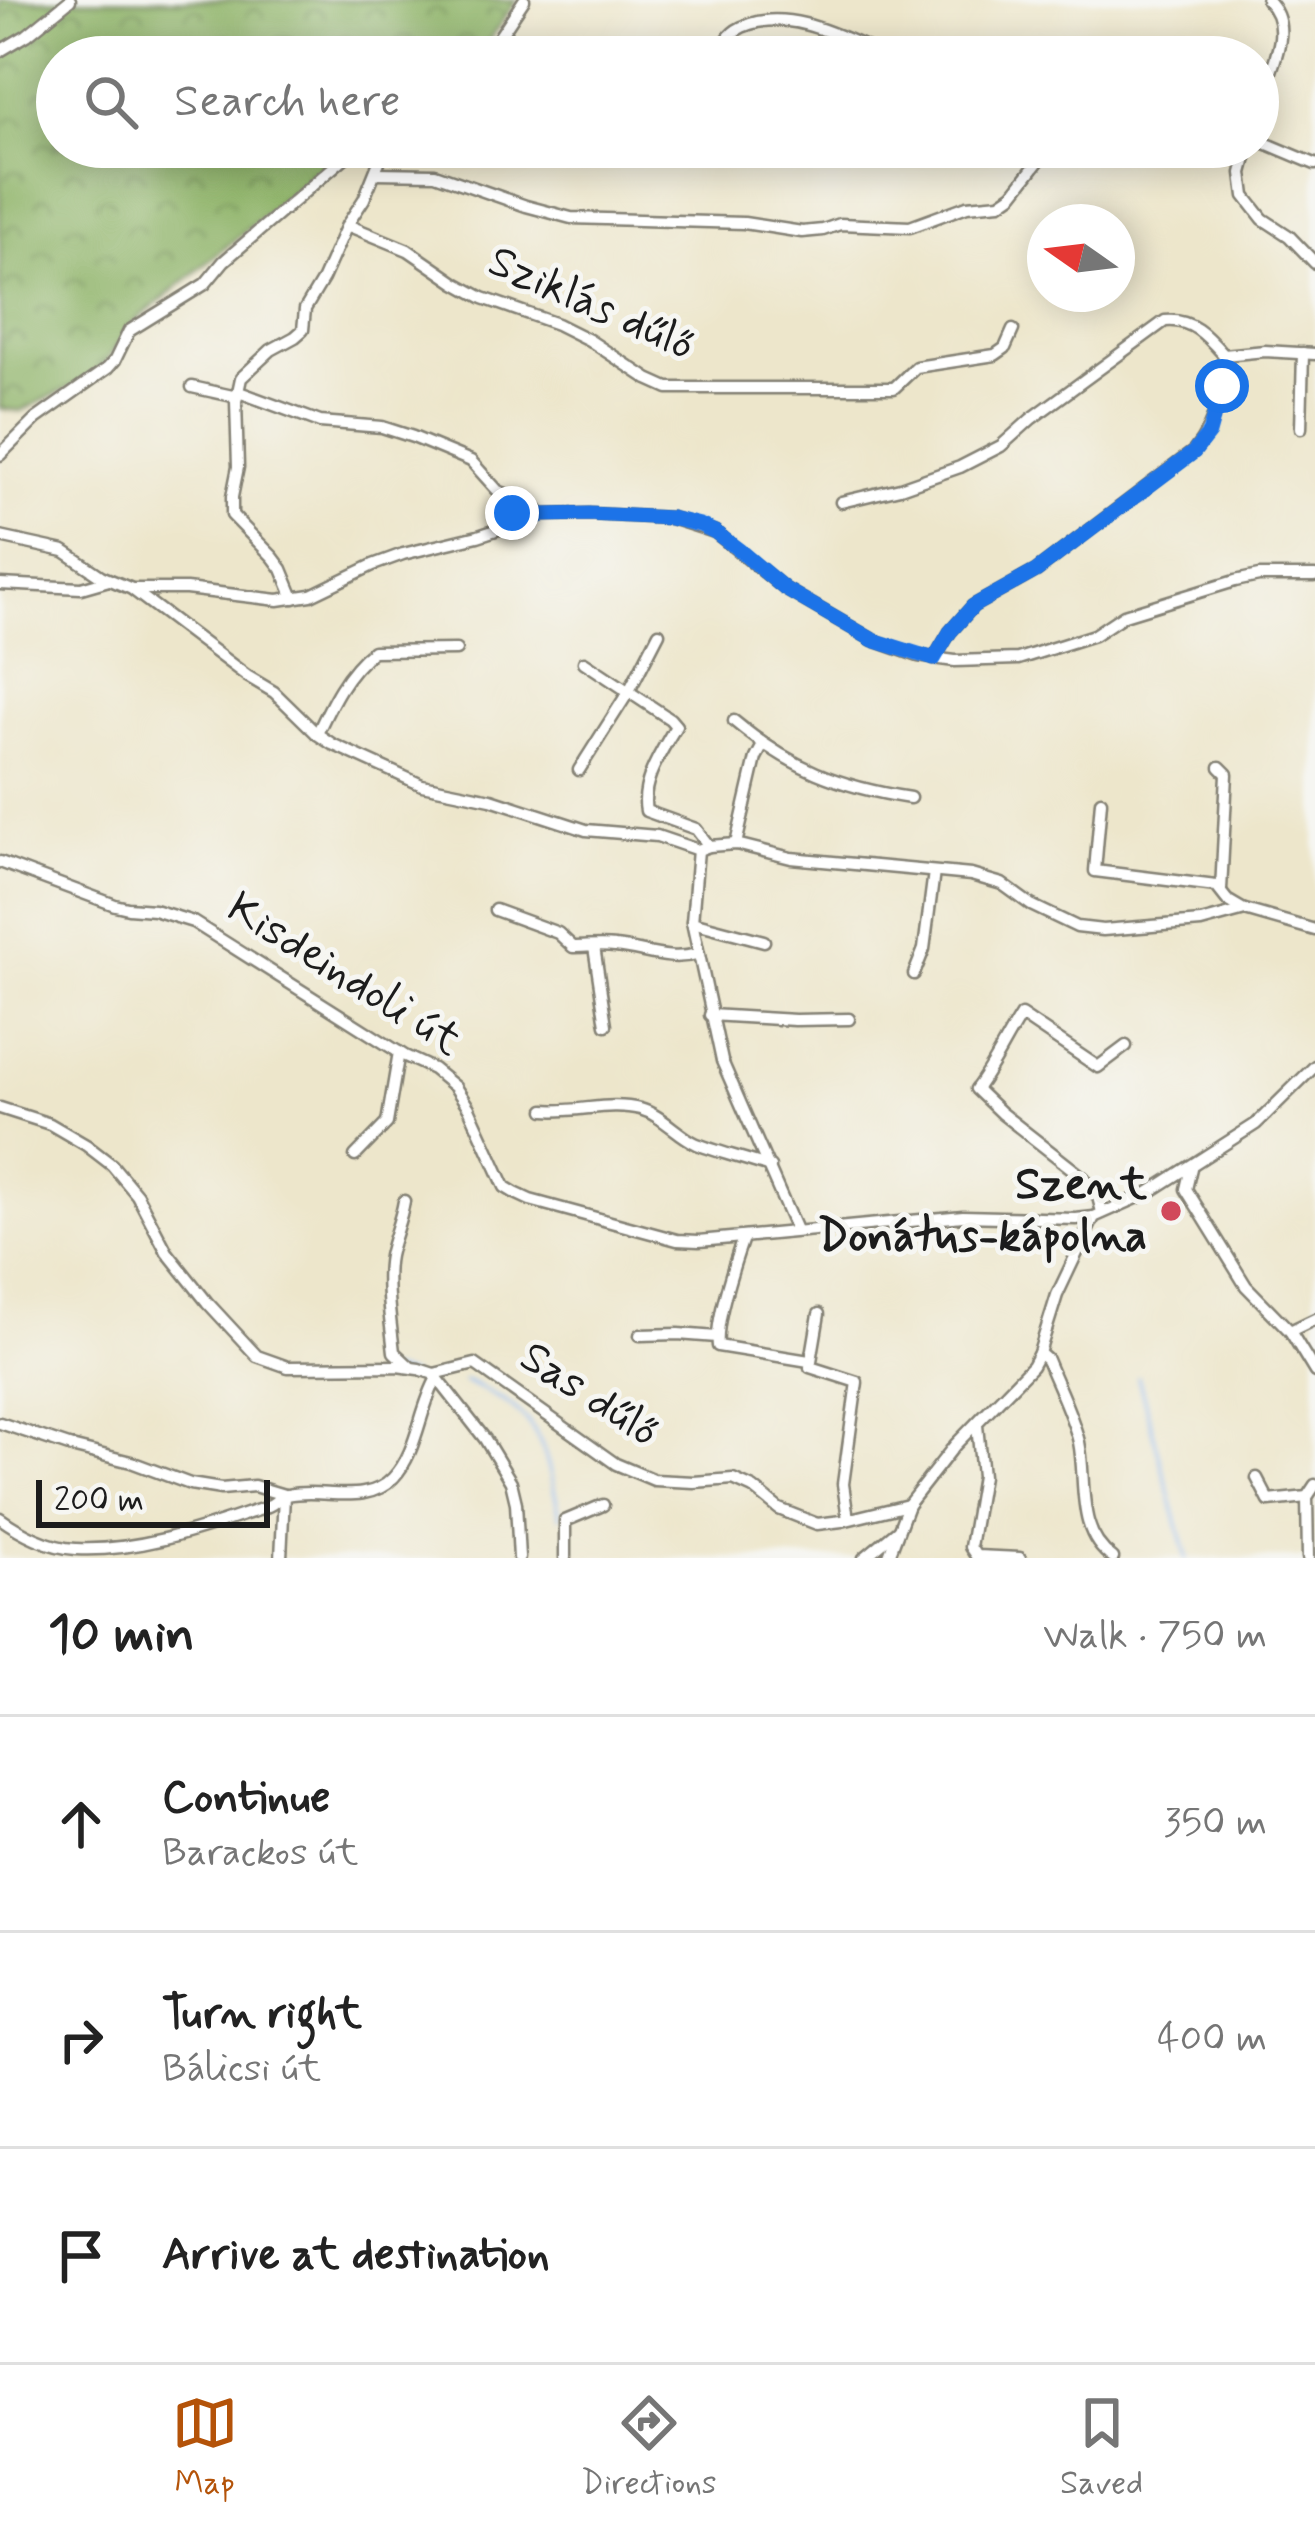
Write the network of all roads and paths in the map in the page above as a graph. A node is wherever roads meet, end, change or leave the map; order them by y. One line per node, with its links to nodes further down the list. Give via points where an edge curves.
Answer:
1 (70, 0): 8 (street)
2 (524, 0): 4 (street)
3 (1267, 0): 7 (street, via 1283,30)
4 (501, 36)
5 (729, 36): 6 (street, via 769,19)
6 (838, 36)
7 (1279, 44)
8 (0, 51)
9 (1279, 149): 10 (street)
10 (1315, 164)
11 (332, 168): 24 (street, via 205,284 129,331 108,368)
12 (378, 168): 15 (street)
13 (1033, 168): 15 (street, via 1000,203 910,227 840,224 802,232 571,218 435,174)
14 (1244, 168): 17 (street, via 1245,196)
15 (376, 173): 16 (street)
16 (347, 225): 18 (street, Sziklás dűlő, via 408,250 483,298 589,340 668,388 894,388 916,367 994,355); 22 (street, via 305,309 303,330 249,369)
17 (1315, 263)
18 (1013, 330)
19 (1309, 354): 20 (street); 23 (street)
20 (1224, 356): 26 (street, via 1202,331 1166,321 1001,446 961,467); 37 (street, via 1209,433 1194,452 1036,571 973,606)
21 (192, 386): 22 (street)
22 (238, 394): 25 (street, via 320,422 412,437 471,461); 34 (street, via 232,515 273,557)
23 (1301, 428)
24 (0, 454)
25 (518, 499): 27 (street); 28 (street, via 512,511)
26 (842, 502)
27 (542, 515): 28 (street); 37 (street, via 700,525 840,621)
28 (521, 523): 34 (street, via 403,554)
29 (0, 537): 31 (street, via 64,551)
30 (1315, 576): 37 (street, via 1235,580 1018,659)
31 (110, 580): 32 (street, via 81,589); 33 (street)
32 (0, 584)
33 (132, 590): 34 (street); 41 (street, via 274,692)
34 (294, 598)
35 (659, 633): 39 (street)
36 (456, 650): 41 (street, via 373,651 332,700)
37 (934, 659)
38 (584, 662): 39 (street)
39 (629, 691): 44 (street); 48 (street, via 676,726 652,772 646,812 696,830)
40 (734, 721): 42 (street)
41 (317, 734): 48 (street, via 422,785 586,830)
42 (763, 745): 45 (street, via 823,777); 47 (street)
43 (1220, 767): 51 (street, via 1227,774)
44 (579, 770)
45 (910, 798)
46 (1101, 801): 51 (street, via 1095,871)
47 (736, 844): 48 (street); 50 (street, via 791,858)
48 (703, 848): 54 (street)
49 (0, 862): 64 (street, Kisdeindoli út, via 193,922)
50 (934, 872): 53 (street, via 1002,884 1054,918 1090,929 1201,922); 59 (street)
51 (1221, 890): 53 (street)
52 (495, 910): 57 (street, via 558,933 573,947)
53 (1245, 910): 55 (street)
54 (692, 922): 56 (street); 58 (street)
55 (1315, 931)
56 (764, 941)
57 (594, 946): 58 (street, via 662,958); 62 (street)
58 (697, 954): 60 (street)
59 (914, 974)
60 (710, 1015): 61 (street); 69 (street, via 733,1091)
61 (849, 1019)
62 (606, 1025)
63 (1126, 1046): 74 (street, via 1098,1067 1021,1015 976,1089 1084,1178 1098,1197)
64 (399, 1052): 68 (street, via 387,1123); 76 (street, Kisdeindoli út, via 455,1088 515,1193 677,1240)
65 (1315, 1066): 70 (street, via 1256,1124)
66 (0, 1108): 84 (street, Sas dűlő, via 50,1124 112,1165 167,1252 257,1355 305,1369)
67 (545, 1110): 69 (street, via 645,1110 697,1144)
68 (356, 1156)
69 (770, 1167): 75 (street)
70 (1191, 1168): 71 (street); 72 (street)
71 (1171, 1179): 72 (street); 74 (street)
72 (1186, 1189): 79 (street, via 1246,1286)
73 (404, 1201): 84 (street, via 388,1278 394,1352)
74 (1098, 1215): 75 (street, Kisdeindoli út); 82 (street, via 1057,1295)
75 (796, 1230): 76 (street, Kisdeindoli út)
76 (743, 1238): 81 (street)
77 (820, 1314): 83 (street)
78 (1315, 1319): 79 (street)
79 (1290, 1331): 85 (street)
80 (640, 1335): 81 (street)
81 (717, 1336): 83 (street, via 718,1346)
82 (1039, 1353): 88 (street); 104 (street, via 1078,1441 1090,1528)
83 (809, 1361): 96 (street, via 812,1369 857,1382 843,1484)
84 (412, 1368): 86 (street, Sas dűlő)
85 (1315, 1372)
86 (435, 1376): 91 (street, via 392,1479 374,1492); 96 (street, Sas dűlő, via 480,1366 644,1477 733,1479 809,1523); 99 (street, via 511,1482)
87 (0, 1423): 91 (street, via 190,1484)
88 (976, 1425): 94 (street); 103 (street, via 982,1476 972,1553)
89 (1257, 1478): 92 (street, via 1269,1502)
90 (1315, 1485): 92 (street)
91 (284, 1495): 95 (street, via 231,1520 123,1546 71,1549); 98 (street)
92 (1307, 1497): 105 (street)
93 (603, 1505): 100 (street, via 565,1521)
94 (908, 1505): 96 (street, Sas dűlő); 97 (street)
95 (0, 1518)
96 (848, 1519)
97 (901, 1528): 101 (street); 102 (street)
98 (281, 1558)
99 (519, 1558)
100 (565, 1558)
101 (864, 1558)
102 (888, 1558)
103 (1020, 1558)
104 (1113, 1558)
105 (1308, 1558)

